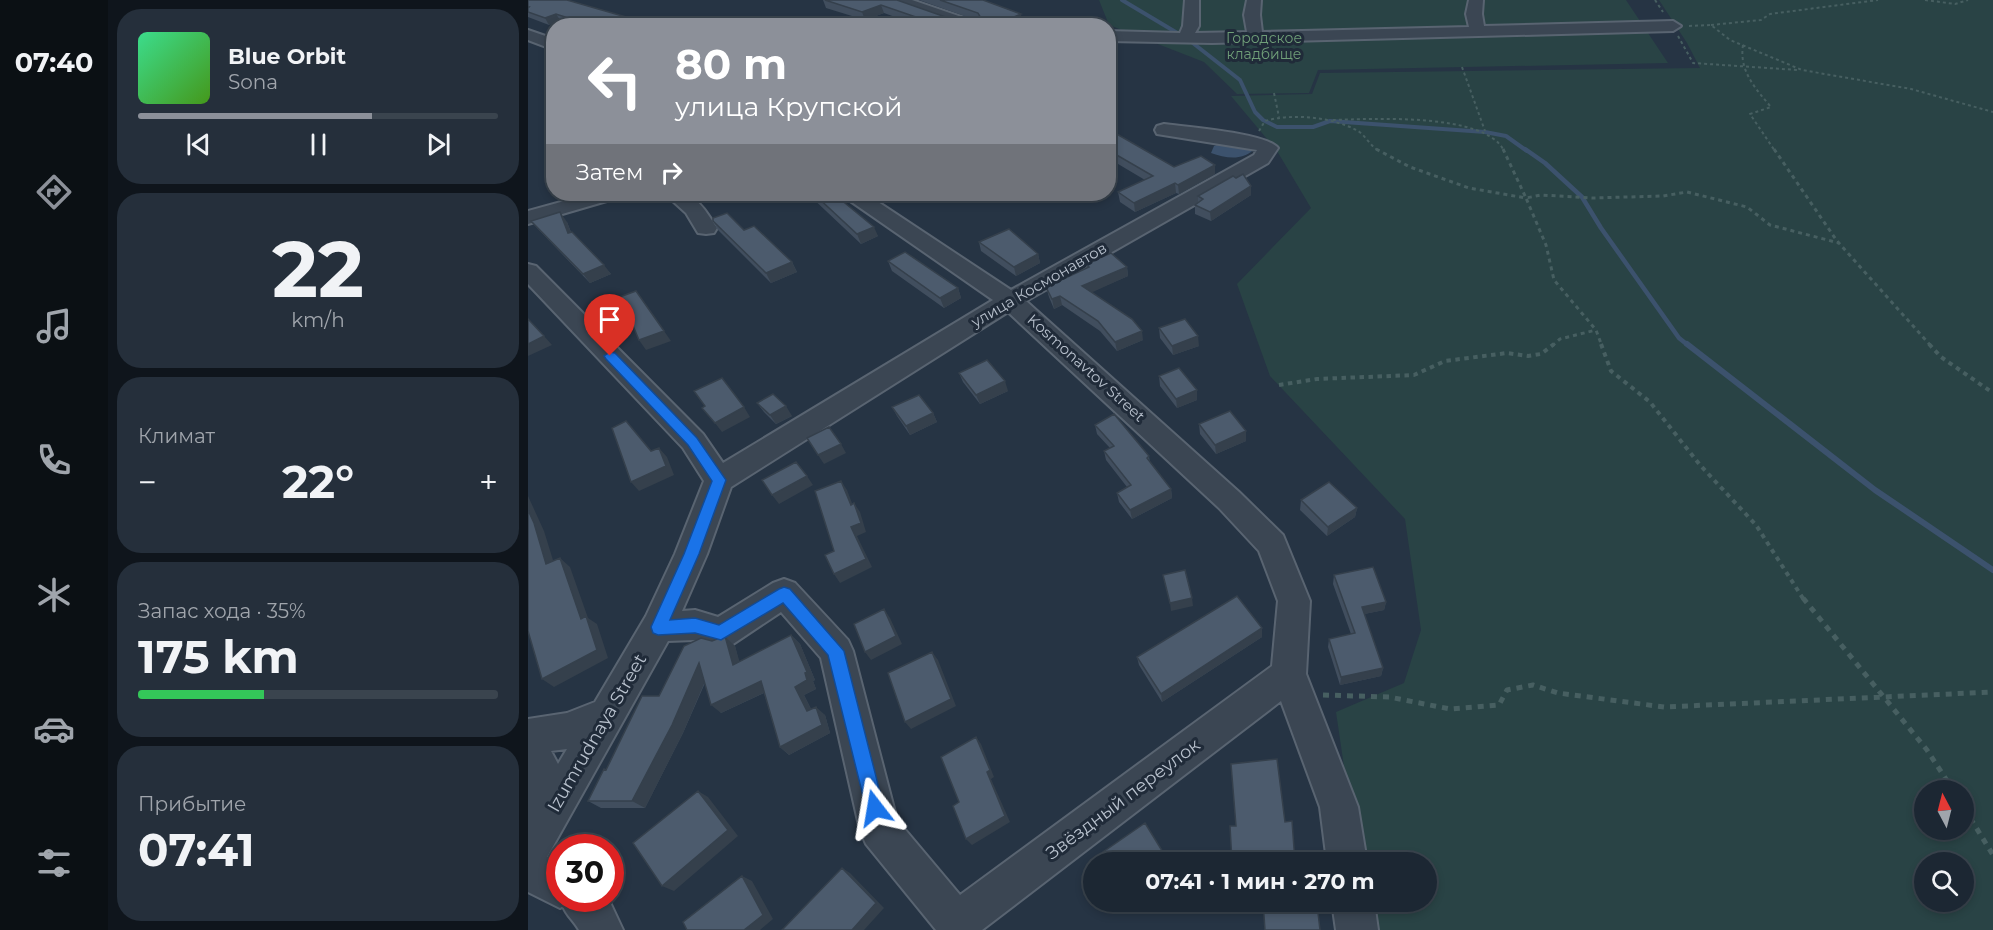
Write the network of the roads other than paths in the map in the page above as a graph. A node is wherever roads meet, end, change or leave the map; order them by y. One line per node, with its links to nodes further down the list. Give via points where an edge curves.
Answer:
1 (897, 0): 5 (street)
2 (1192, 0): 10 (street, via 1191,26)
3 (1254, 0): 11 (street, via 1251,15)
4 (1476, 0): 7 (street)
5 (950, 18)
6 (1673, 26): 7 (street)
7 (1477, 30): 11 (street)
8 (528, 35): 12 (street)
9 (1116, 36): 10 (street)
10 (1186, 36): 11 (street)
11 (1255, 37)
12 (546, 42)
13 (1164, 130): 20 (street, улица Космонавтов, via 1258,143 1268,148 1261,159)
14 (586, 201): 17 (street)
15 (684, 201): 18 (street)
16 (863, 201): 20 (street, Kosmonavtov Street)
17 (528, 218)
18 (706, 228)
19 (528, 271): 21 (street, via 693,441)
20 (1010, 300): 21 (street, улица Космонавтов); 23 (street, Kosmonavtov Street, via 1272,543 1294,601)
21 (720, 480): 22 (street, Izumrudnaya Street)
22 (658, 627): 24 (street, Izumrudnaya Street); 32 (street, via 695,626 721,633 784,593 836,651 880,830)
23 (1289, 674): 27 (street, via 1339,807); 32 (street, Звёздный переулок)
24 (610, 713): 25 (street, via 567,731); 28 (street, Izumrudnaya Street)
25 (528, 737)
26 (528, 747): 28 (street, via 543,774)
27 (1346, 852)
28 (530, 854): 29 (street)
29 (546, 872)
30 (592, 912): 33 (street)
31 (1354, 912): 34 (street)
32 (957, 927)
33 (602, 930)
34 (1357, 930)

